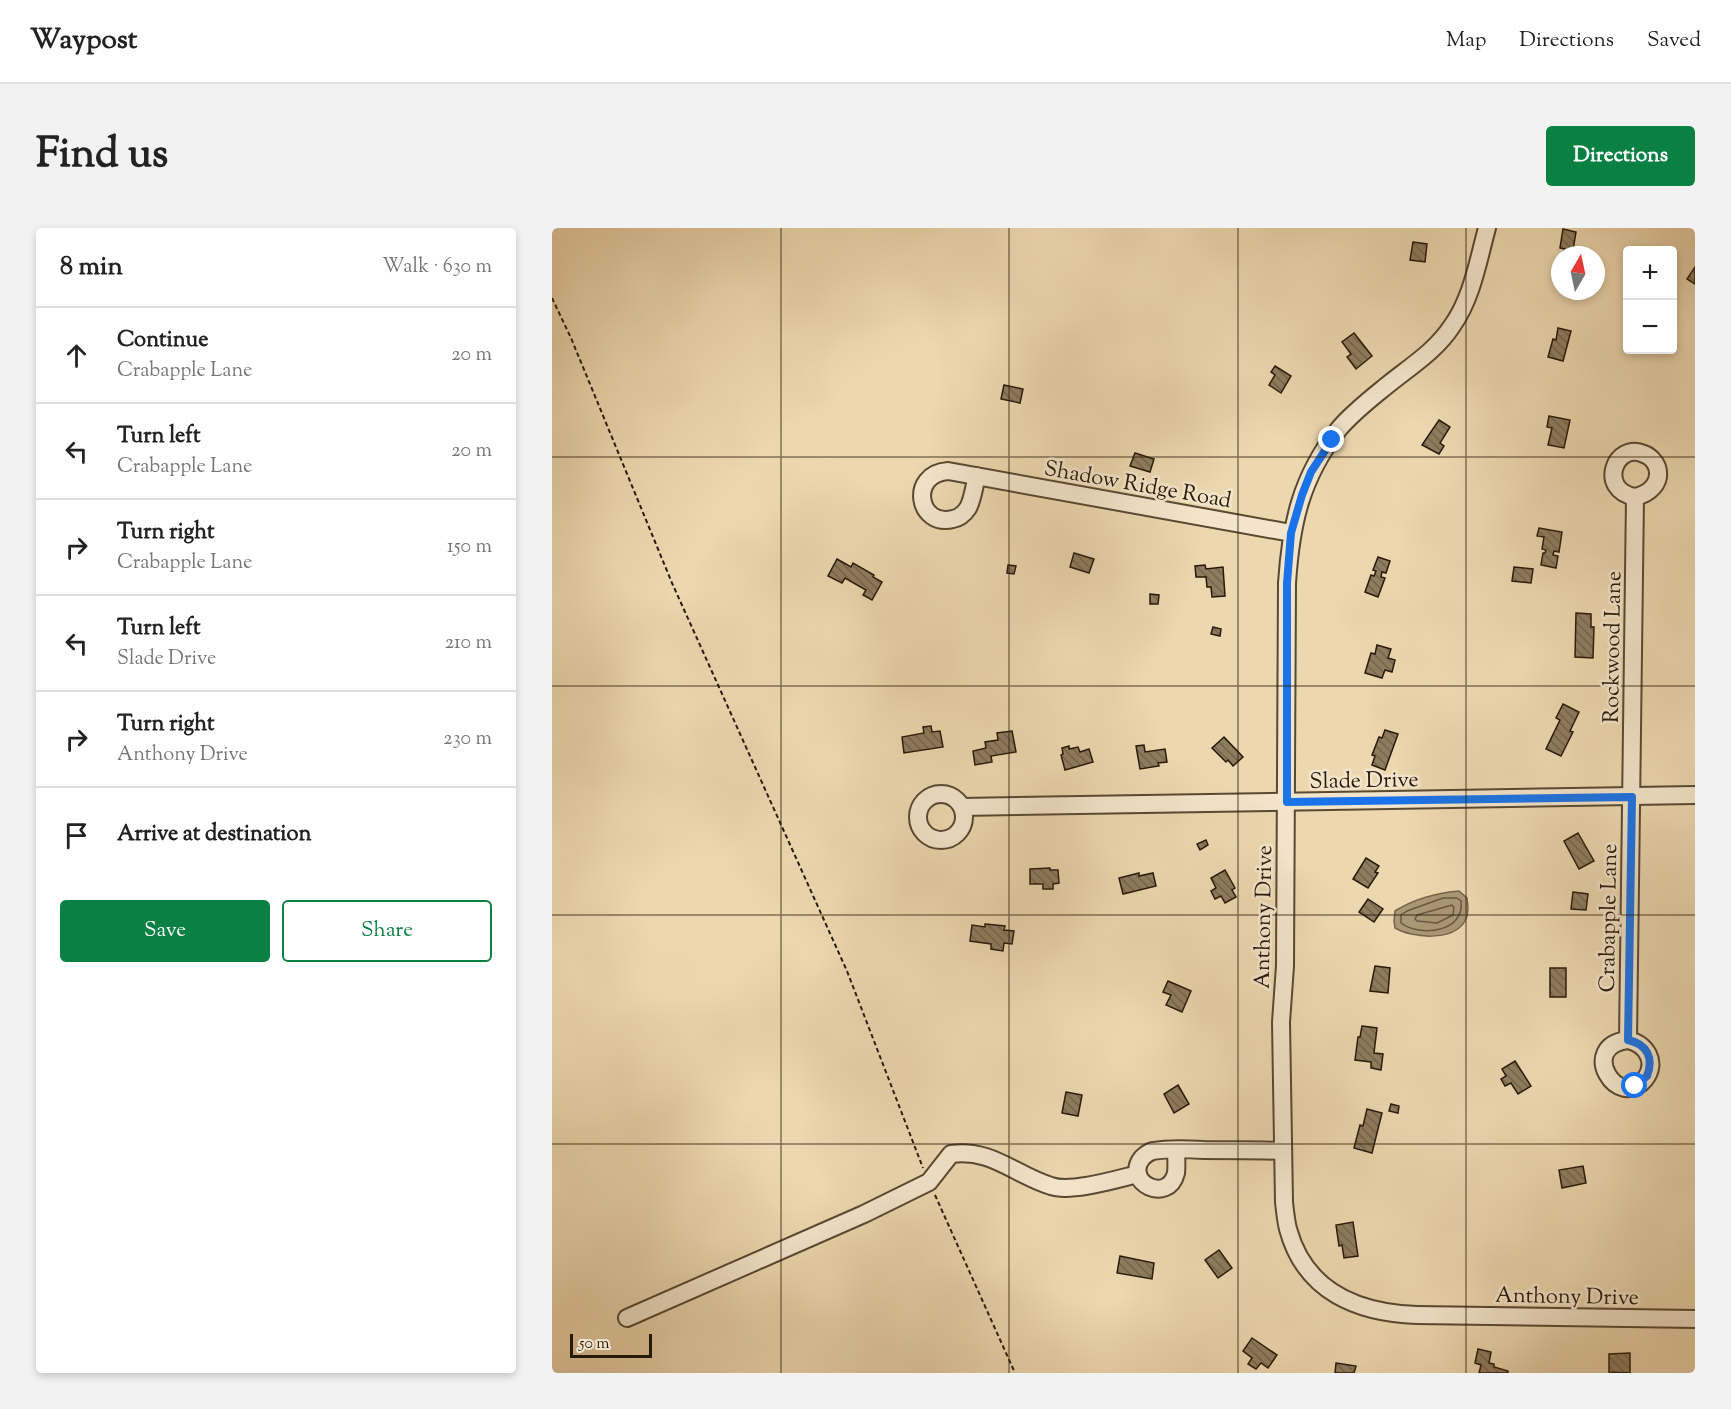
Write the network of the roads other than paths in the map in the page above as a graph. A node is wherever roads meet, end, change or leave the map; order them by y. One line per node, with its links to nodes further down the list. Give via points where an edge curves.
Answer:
1 (1486, 228): 4 (street, Anthony Drive, via 1469,292 1452,326 1426,355 1338,430 1311,472)
2 (977, 476): 4 (street, Shadow Ridge Road)
3 (1635, 497): 6 (street, Rockwood Lane)
4 (1291, 533): 7 (street, Anthony Drive, via 1287,583)
5 (1695, 795): 6 (street, Slade Drive)
6 (1632, 797): 7 (street, Slade Drive); 9 (street, Crabapple Lane)
7 (1287, 802): 8 (street, Slade Drive); 11 (street, Anthony Drive, via 1281,1022)
8 (962, 807)
9 (1628, 1040)
10 (1176, 1150): 11 (street); 12 (street, via 1147,1153 1139,1162); 12 (street, via 1176,1173 1164,1188 1151,1188)
11 (1283, 1151): 14 (street, Anthony Drive, via 1284,1202 1297,1253 1311,1275 1330,1292 1353,1304 1378,1312 1404,1314)
12 (1138, 1174): 13 (street, via 1089,1186 1053,1187 997,1161 967,1152 951,1154 929,1182)
13 (627, 1318)
14 (1695, 1319)

